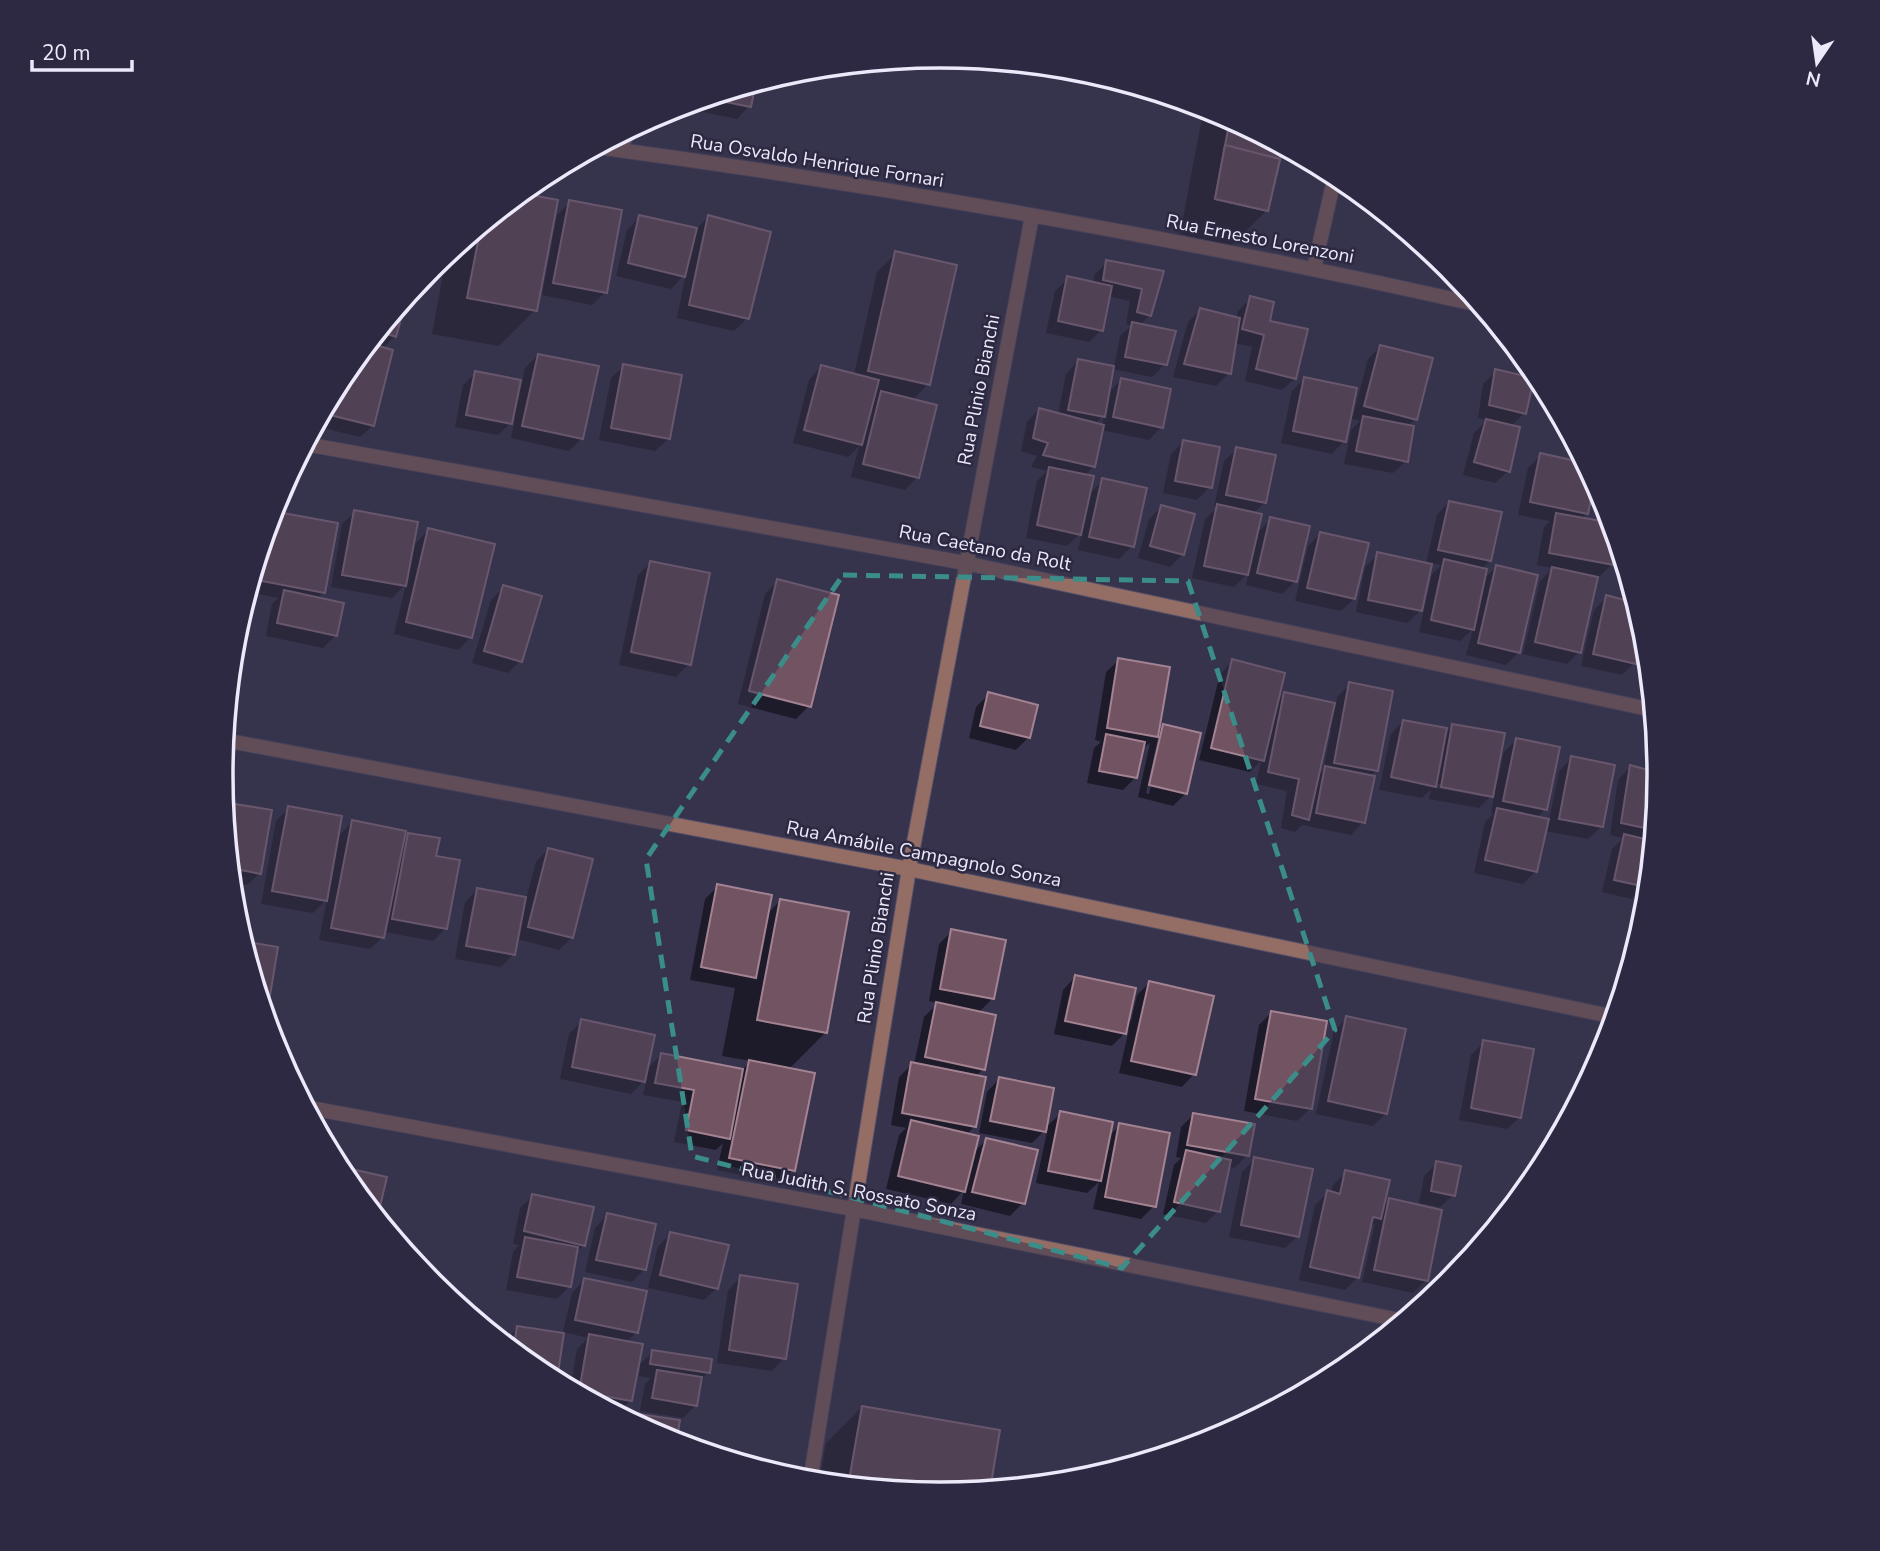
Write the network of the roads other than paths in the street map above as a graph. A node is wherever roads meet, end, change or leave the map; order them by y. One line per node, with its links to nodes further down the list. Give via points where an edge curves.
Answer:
1 (623, 143): 3 (street)
2 (612, 149): 3 (street, Rua Osvaldo Henrique Fornari)
3 (620, 150): 5 (street, Rua Osvaldo Henrique Fornari, via 818,178)
4 (1332, 187): 6 (street)
5 (1032, 216): 6 (street, Rua Ernesto Lorenzoni); 9 (street, Rua Plinio Bianchi)
6 (1314, 268): 7 (street, Rua Ernesto Lorenzoni)
7 (1465, 302)
8 (315, 446): 9 (street, Rua Caetano da Rolt)
9 (965, 563): 10 (street, Rua Caetano da Rolt); 12 (street, Rua Plinio Bianchi)
10 (1644, 708)
11 (234, 742): 12 (street, Rua Amábile Campagnolo Sonza)
12 (909, 869): 13 (street, Rua Amábile Campagnolo Sonza); 15 (street, Rua Plinio Bianchi)
13 (1605, 1015)
14 (317, 1109): 15 (street, Rua Judith S. Rossato Sonza)
15 (853, 1209): 16 (street, Rua Judith S. Rossato Sonza); 17 (street, Rua Plinio Bianchi)
16 (1392, 1319)
17 (812, 1471)

